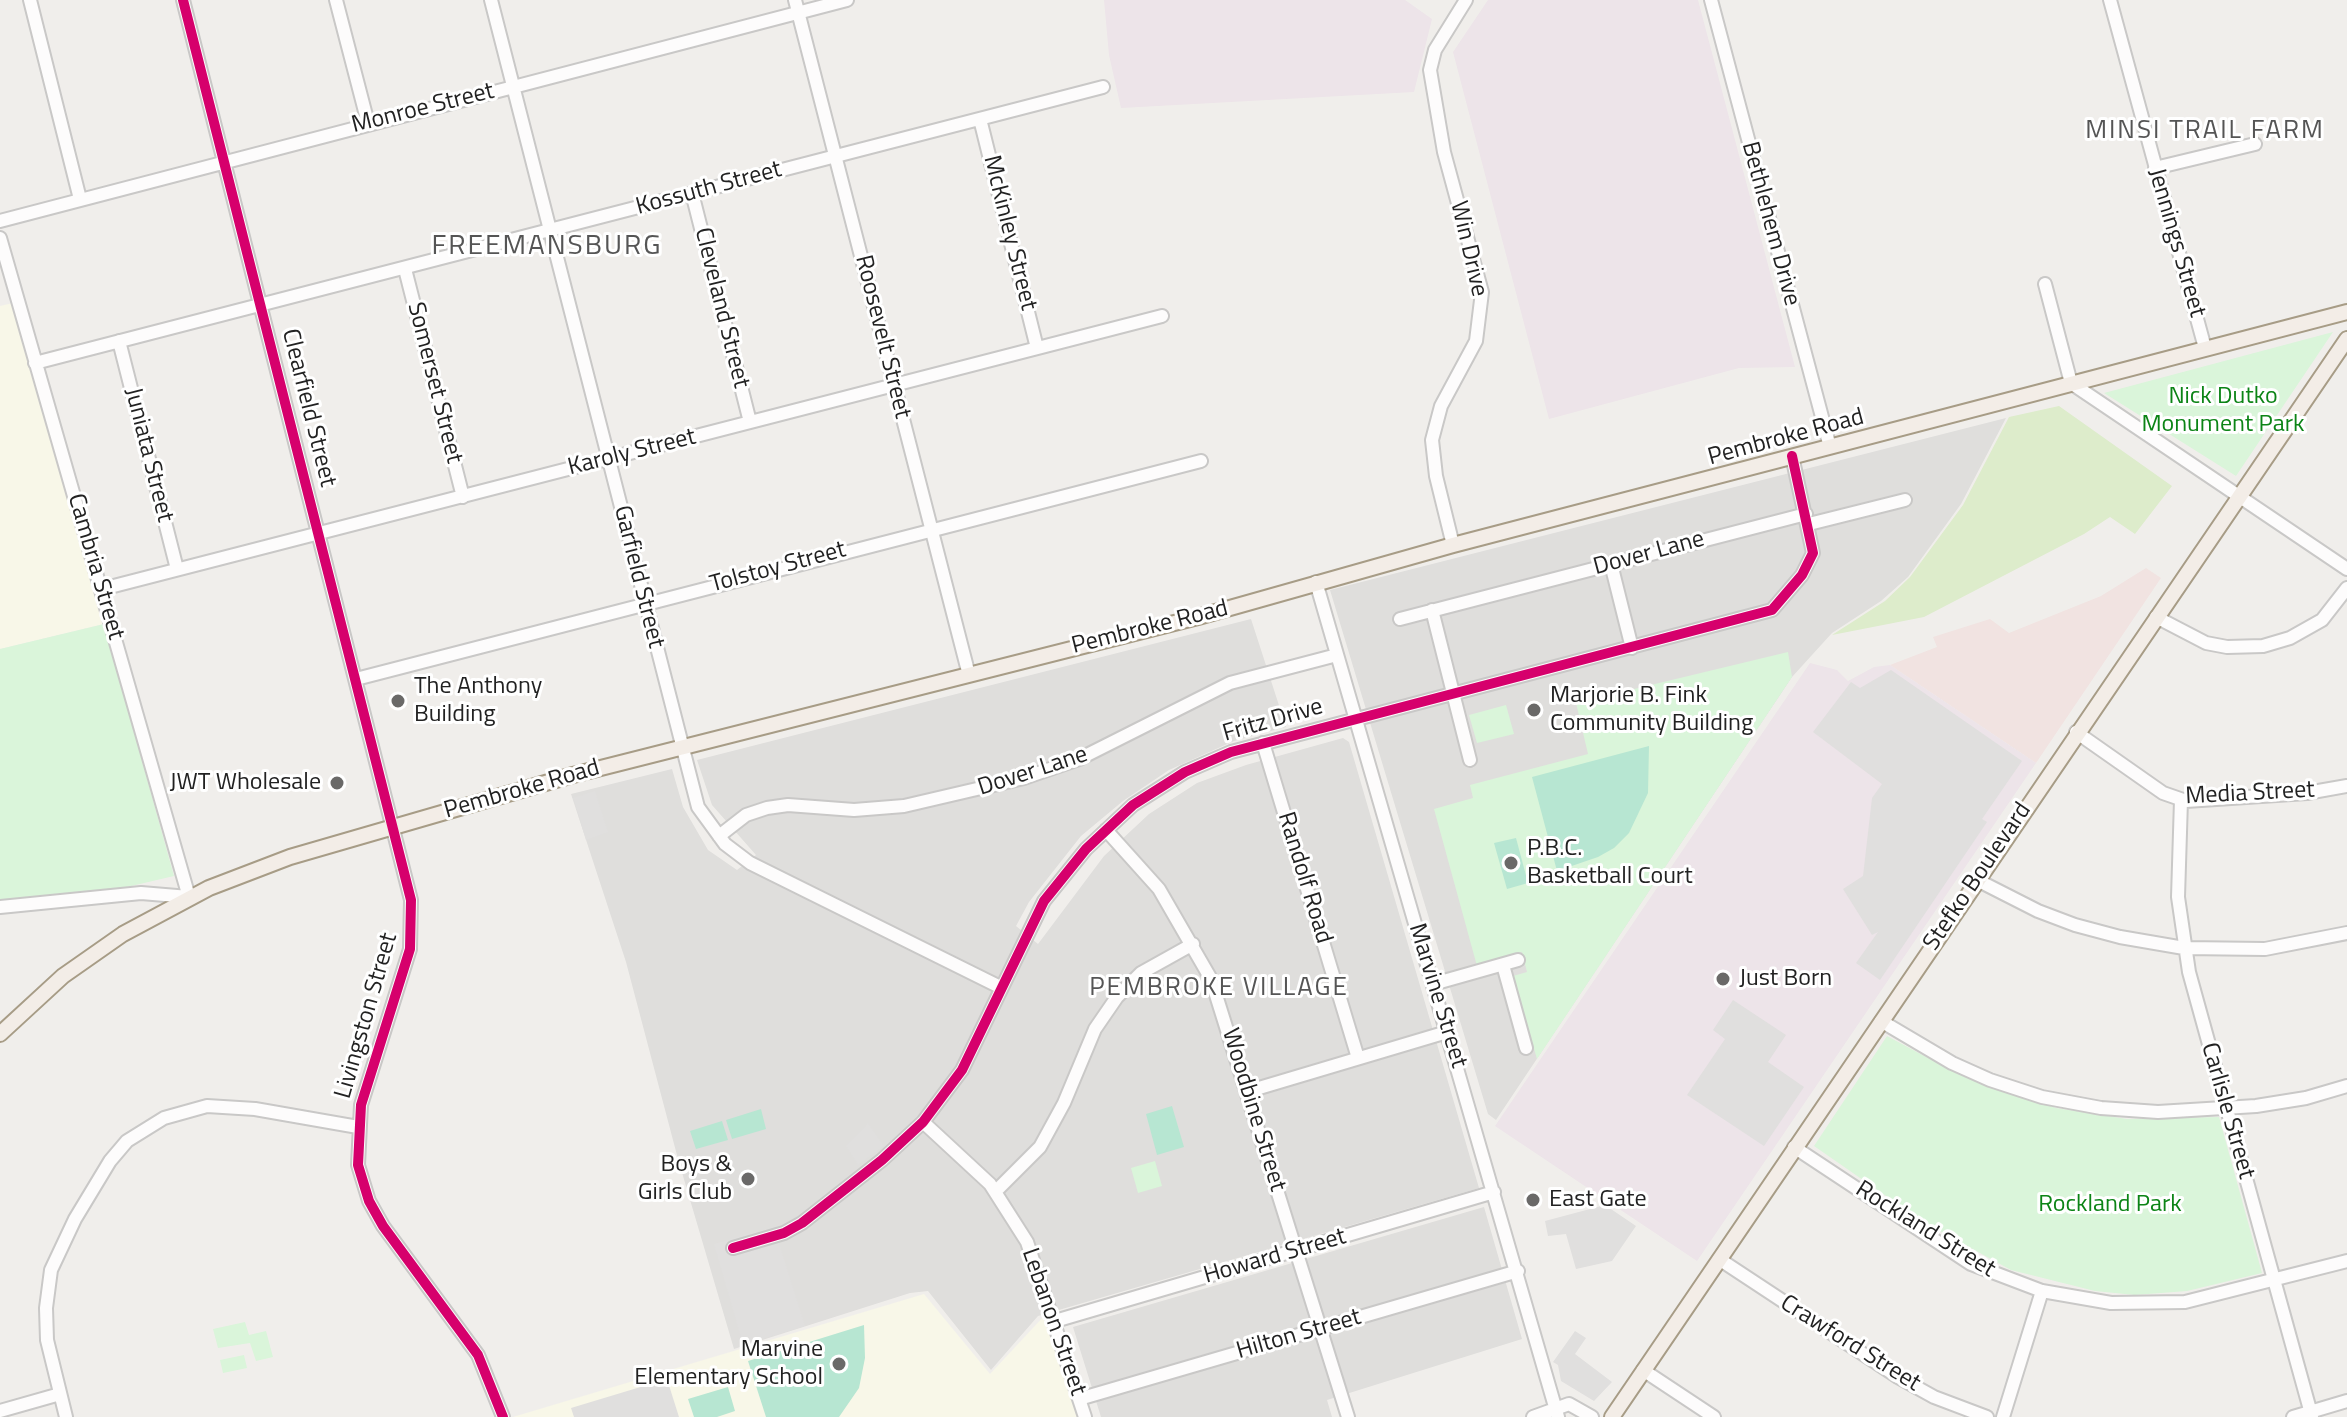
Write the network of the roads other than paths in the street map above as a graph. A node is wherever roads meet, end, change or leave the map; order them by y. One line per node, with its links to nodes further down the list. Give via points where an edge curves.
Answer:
1 (30, 0): 19 (street)
2 (183, 0): 16 (street, Clearfield Street)
3 (336, 0): 13 (street)
4 (491, 0): 10 (street, Garfield Street)
5 (847, 0): 9 (street, Monroe Street)
6 (1466, 0): 46 (street, Win Drive, via 1440,40 1430,70 1444,152 1482,292 1476,341 1441,406 1432,440)
7 (1711, 0): 36 (street, Bethlehem Drive)
8 (2110, 0): 17 (street, Jennings Street)
9 (796, 6): 10 (street, Monroe Street); 15 (street, Roosevelt Street)
10 (512, 87): 13 (street, Monroe Street); 21 (street, Garfield Street)
11 (1103, 87): 12 (street, Kossuth Street)
12 (980, 119): 15 (street, Kossuth Street); 30 (street, McKinley Street)
13 (368, 123): 16 (street, Monroe Street)
14 (2255, 144): 17 (street)
15 (835, 157): 18 (street, Kossuth Street); 34 (street, Roosevelt Street)
16 (224, 160): 19 (street, Monroe Street); 25 (street, Clearfield Street)
17 (2155, 168): 31 (street, Jennings Street)
18 (692, 193): 21 (street, Kossuth Street); 35 (street, Cleveland Street)
19 (80, 199): 20 (street, Monroe Street)
20 (0, 221)
21 (548, 231): 23 (street, Kossuth Street); 38 (street, Garfield Street)
22 (0, 238): 32 (street, Cambria Street)
23 (405, 269): 25 (street, Kossuth Street); 40 (street, Somerset Street)
24 (2045, 284): 33 (street)
25 (261, 305): 29 (street, Kossuth Street); 45 (street, Clearfield Street)
26 (2347, 312): 31 (main road, Pembroke Road)
27 (1162, 316): 30 (street, Karoly Street)
28 (2347, 339): 41 (main road, Stefko Boulevard)
29 (119, 341): 32 (street, Kossuth Street); 48 (street, Juniata Street)
30 (1037, 348): 34 (street, Karoly Street)
31 (2205, 348): 33 (main road, Pembroke Road)
32 (35, 363): 52 (street, Cambria Street)
33 (2071, 383): 36 (main road, Pembroke Road); 41 (street)
34 (894, 385): 35 (street, Karoly Street); 44 (street, Roosevelt Street)
35 (750, 422): 38 (street, Karoly Street)
36 (1830, 447): 37 (main road, Pembroke Road)
37 (1792, 456): 43 (street, Fritz Drive); 46 (main road, Pembroke Road)
38 (607, 458): 40 (street, Karoly Street); 53 (street, Garfield Street)
39 (1201, 461): 44 (street, Tolstoy Street)
40 (463, 497): 45 (street, Karoly Street)
41 (2238, 497): 49 (street); 55 (main road, Stefko Boulevard)
42 (1905, 500): 43 (street, Dover Lane)
43 (1807, 519): 47 (street, Dover Lane); 57 (street, Fritz Drive, via 1811,559 1776,607)
44 (932, 528): 53 (street, Tolstoy Street); 59 (street, Roosevelt Street)
45 (319, 533): 48 (street, Karoly Street); 60 (street, Clearfield Street)
46 (1453, 545): 50 (main road, Pembroke Road)
47 (1611, 564): 54 (street, Dover Lane); 57 (street)
48 (177, 569): 52 (street, Karoly Street)
49 (2347, 569)
50 (1316, 582): 58 (street, Marvine Street); 59 (main road, Pembroke Road)
51 (2347, 588): 55 (street, via 2322,620 2263,646 2206,643)
52 (102, 589): 73 (street, Cambria Street)
53 (645, 603): 60 (street, Tolstoy Street); 65 (street, Garfield Street)
54 (1432, 610): 56 (street, Dover Lane); 61 (street)
55 (2156, 617): 63 (main road, Stefko Boulevard)
56 (1400, 619)
57 (1632, 648): 61 (street, Fritz Drive)
58 (1337, 655): 62 (street, Marvine Street); 71 (street, Dover Lane, via 1230,683 1091,754 1024,778 904,806 767,808 746,815)
59 (969, 675): 65 (main road, Pembroke Road)
60 (356, 679): 69 (street, Clearfield Street)
61 (1454, 694): 62 (street, Fritz Drive); 66 (street)
62 (1356, 719): 64 (street, Fritz Drive); 80 (street, Marvine Street)
63 (2076, 732): 68 (street, Media Street); 72 (main road, Stefko Boulevard)
64 (1263, 743): 70 (street, Fritz Drive, via 1185,772 1133,805); 86 (street, Randolf Road)
65 (681, 746): 69 (main road, Pembroke Road); 71 (street, Garfield Street, via 698,807)
66 (1470, 760)
67 (2347, 786): 68 (street, Media Street)
68 (2181, 800): 77 (street, Carlisle Street, via 2177,884)
69 (394, 826): 73 (main road, Pembroke Road, via 261,867); 91 (street, Livingston Street, via 411,900 412,932)
70 (1106, 830): 76 (street, Woodbine Street, via 1159,889); 81 (street, Fritz Drive, via 1044,901)
71 (719, 836): 81 (street, Garfield Street, via 767,874)
72 (1977, 880): 77 (street, via 2075,925); 82 (main road, Stefko Boulevard)
73 (189, 897): 74 (street, via 141,893); 84 (main road, Pembroke Road, via 88,957)
74 (0, 907)
75 (2347, 933): 77 (street, via 2265,949)
76 (1193, 944): 88 (street, Woodbine Street, via 1211,979); 93 (street, via 1141,973 1117,997 1095,1029 1040,1147)
77 (2184, 948): 89 (street, Carlisle Street)
78 (1518, 960): 79 (street)
79 (1503, 965): 80 (street); 85 (street)
80 (1433, 984): 83 (street, Marvine Street)
81 (1000, 987): 90 (street, Fritz Drive, via 962,1070)
82 (1881, 1021): 89 (street, via 1964,1069 2042,1097 2129,1111); 92 (main road, Stefko Boulevard)
83 (1447, 1032): 86 (street); 94 (street, Marvine Street)
84 (0, 1034)
85 (1526, 1048)
86 (1358, 1058): 88 (street)
87 (2347, 1086): 89 (street, via 2284,1102)
88 (1249, 1091): 96 (street, Woodbine Street)
89 (2226, 1108): 100 (street, Carlisle Street)
90 (923, 1122): 93 (street, Lebanon Street); 95 (street, Fritz Drive, via 802,1223)
91 (358, 1127): 105 (street, via 207,1106 164,1118 127,1141 67,1233 51,1270 46,1329); 112 (street, Livingston Street, via 357,1158 369,1201 474,1348)
92 (1794, 1147): 97 (main road, Stefko Boulevard); 101 (street, Rockland Street, via 1971,1264)
93 (996, 1191): 102 (street, Lebanon Street, via 1034,1256)
94 (1494, 1192): 96 (street, Howard Street); 99 (street, Marvine Street)
95 (733, 1248)
96 (1296, 1251): 102 (street, Howard Street); 103 (street, Woodbine Street)
97 (1719, 1259): 104 (main road, Stefko Boulevard); 120 (street, Crawford Street, via 1898,1377)
98 (2347, 1261): 100 (street, Rockland Street)
99 (1518, 1271): 103 (street, Hilton Street); 109 (street, Marvine Street)
100 (2274, 1281): 101 (street, Rockland Street, via 2205,1300 2161,1304 2111,1303); 110 (street, Carlisle Street)
101 (2042, 1291): 121 (street)
102 (1055, 1321): 106 (street, Lebanon Street)
103 (1321, 1329): 106 (street, Hilton Street); 114 (street, Woodbine Street)
104 (1643, 1370): 118 (main road, Stefko Boulevard); 119 (street)
105 (60, 1394): 108 (street); 111 (street)
106 (1079, 1399): 113 (street, Lebanon Street)
107 (2347, 1401): 110 (street)
108 (0, 1411)
109 (1559, 1412): 115 (street); 116 (street); 117 (street, via 1569,1404)
110 (2311, 1415): 122 (street)
111 (66, 1417)
112 (503, 1417)
113 (1085, 1417)
114 (1348, 1417)
115 (1533, 1417)
116 (1575, 1417)
117 (1592, 1417)
118 (1612, 1417)
119 (1714, 1417)
120 (1987, 1417)
121 (2003, 1417)
122 (2293, 1417)

